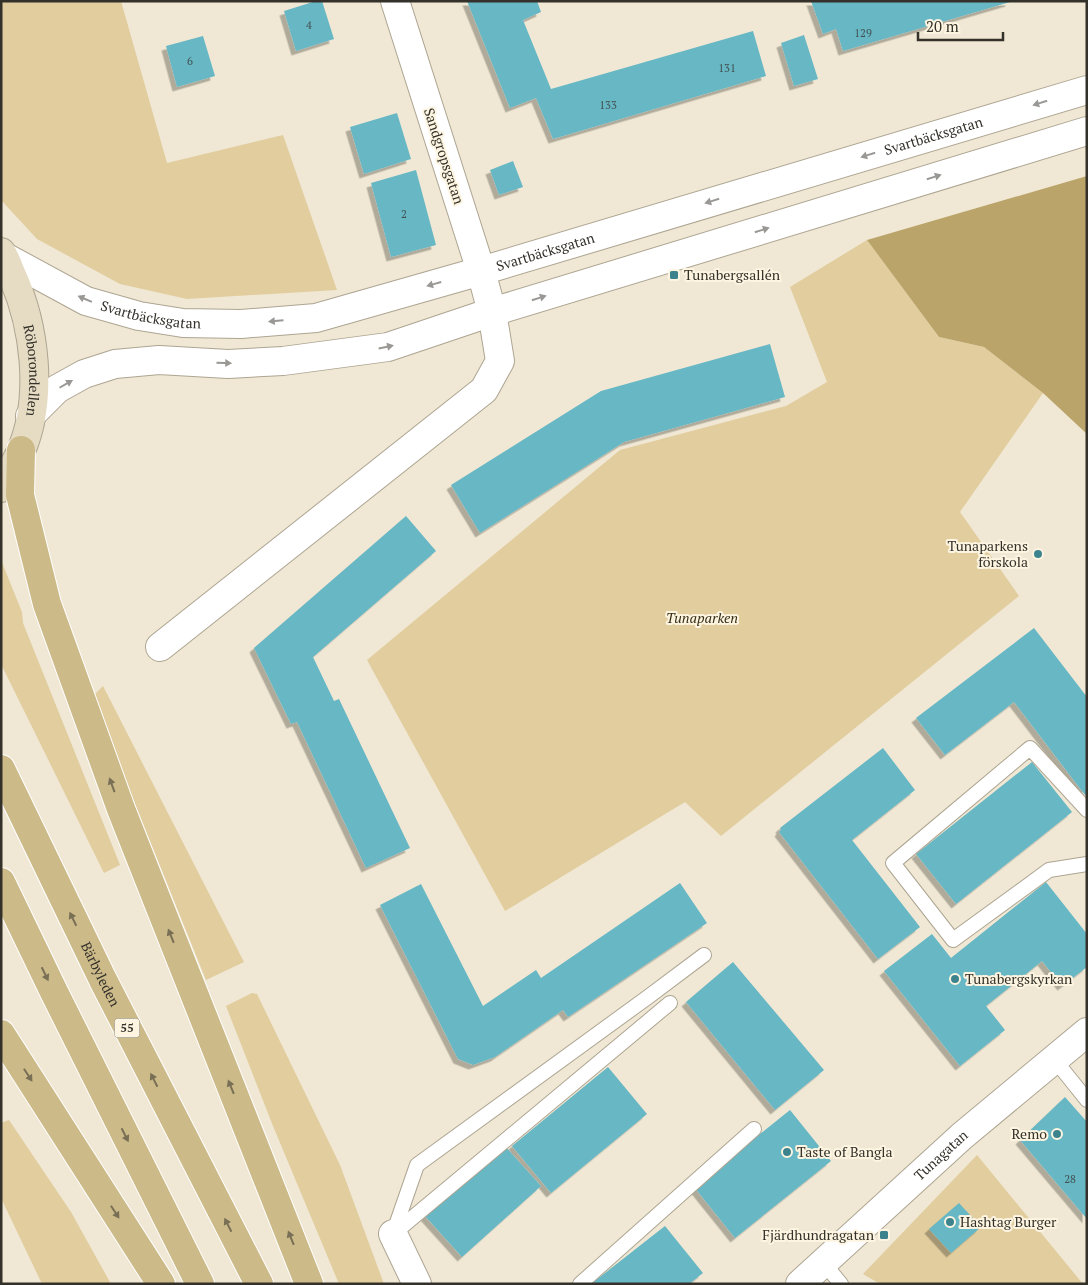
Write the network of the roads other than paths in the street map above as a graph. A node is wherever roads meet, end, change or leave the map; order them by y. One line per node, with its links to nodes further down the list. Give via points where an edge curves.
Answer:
1 (395, 1): 5 (street, Sandgropsgatan)
2 (1087, 90): 5 (street, Svartbäcksgatan, one-way to 5)
3 (1087, 131): 6 (street, one-way to 3)
4 (2, 254): 5 (street, Svartbäcksgatan, one-way to 4, via 316,318 241,324 183,324 86,301); 7 (main road, Röborondellen, via 21,293 31,334 35,375)
5 (481, 271): 6 (street, Sandgropsgatan)
6 (492, 312): 7 (street, one-way to 6, via 57,389 84,374 115,364 159,360 228,364 264,362 388,347); 10 (street, via 500,361 484,390)
7 (30, 416): 8 (main road, Röborondellen)
8 (21, 450): 9 (main road, Röborondellen); 27 (main road, one-way to 8, via 121,808 47,604 20,495)
9 (1, 488)
10 (160, 647)
11 (1, 769): 26 (main road, Bärbyleden / 55, one-way to 11, via 103,980)
12 (1087, 810): 13 (lane, via 1030,748 893,863 953,940 1049,870)
13 (1087, 864)
14 (1, 882): 25 (main road, one-way to 25)
15 (704, 955): 22 (lane, via 417,1165)
16 (670, 1003): 22 (lane)
17 (1087, 1032): 19 (street, Tunagatan)
18 (1, 1034): 24 (main road, one-way to 24)
19 (1054, 1059): 20 (lane); 23 (street, Tunagatan, via 962,1136)
20 (1087, 1100)
21 (754, 1129): 29 (lane)
22 (393, 1234): 28 (street)
23 (823, 1262): 30 (street, Tunagatan); 31 (lane)
24 (161, 1284)
25 (200, 1284)
26 (259, 1284)
27 (309, 1284)
28 (417, 1284)
29 (580, 1284)
30 (800, 1284)
31 (841, 1284)

